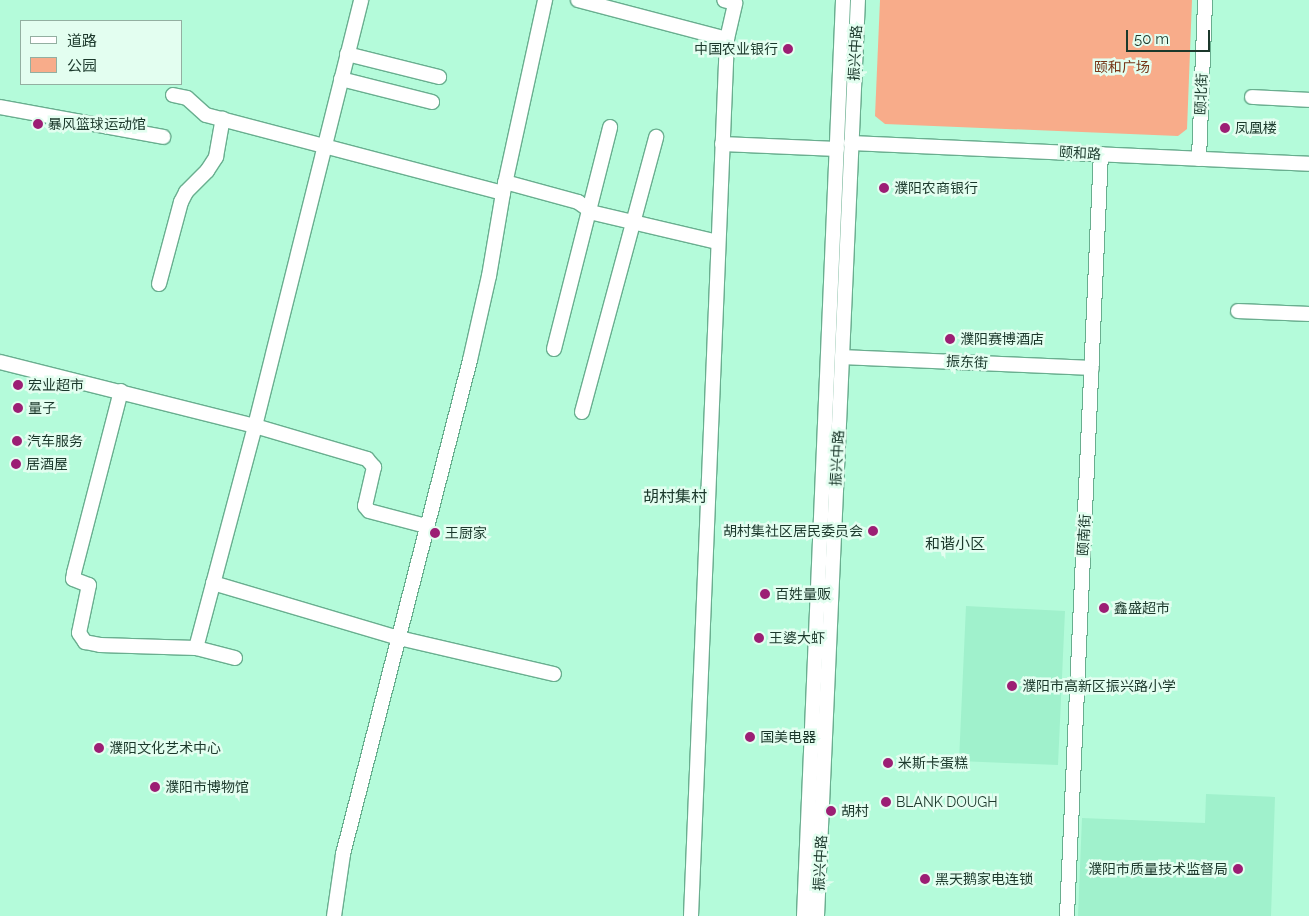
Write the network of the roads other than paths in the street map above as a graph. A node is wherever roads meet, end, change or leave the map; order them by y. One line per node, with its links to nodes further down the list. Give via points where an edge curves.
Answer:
1 (361, 0): 9 (street)
2 (545, 0): 28 (street)
3 (578, 0): 8 (street)
4 (724, 0): 8 (street, via 735,3)
5 (843, 0): 24 (street, 振兴中路)
6 (858, 0): 21 (street, 振兴中路)
7 (1205, 0): 26 (street, 颐北街)
8 (726, 39): 22 (street)
9 (348, 54): 10 (street); 11 (street)
10 (439, 77)
11 (341, 79): 15 (street); 23 (street)
12 (173, 95): 17 (street, via 187,98 206,115)
13 (1252, 97): 14 (street)
14 (1309, 100)
15 (432, 102)
16 (0, 107): 20 (street)
17 (224, 119): 23 (street); 32 (street, via 216,157 181,202)
18 (610, 127): 29 (street)
19 (656, 136): 30 (street)
20 (163, 137)
21 (851, 143): 25 (street, 颐和路); 36 (street, 振兴中路)
22 (722, 144): 24 (street); 31 (street)
23 (324, 145): 28 (street); 41 (street)
24 (837, 149): 50 (street, 振兴中路)
25 (1101, 154): 26 (street, 颐和路); 38 (street, 颐南街)
26 (1199, 159): 27 (street, 颐和路)
27 (1309, 164)
28 (504, 187): 29 (street, via 578,202); 42 (street, via 470,360)
29 (589, 209): 30 (street); 35 (street)
30 (633, 223): 31 (street); 40 (street)
31 (718, 242): 49 (street)
32 (159, 284)
33 (1238, 311): 34 (street)
34 (1309, 314)
35 (554, 349)
36 (842, 357): 38 (street, 振东街); 51 (street, 振兴中路)
37 (0, 362): 39 (street)
38 (1092, 368): 52 (street, 颐南街)
39 (121, 391): 41 (street); 45 (street, via 74,573 73,579 89,585 79,633 85,642 100,646)
40 (582, 412)
41 (255, 426): 42 (street, via 366,460 374,467 366,506 369,511); 43 (street)
42 (426, 526): 44 (street)
43 (213, 583): 44 (street); 45 (street)
44 (399, 638): 47 (street); 48 (street, via 343,854)
45 (196, 648): 46 (street)
46 (235, 658)
47 (554, 674)
48 (334, 916)
49 (691, 916)
50 (804, 916)
51 (817, 916)
52 (1067, 916)

